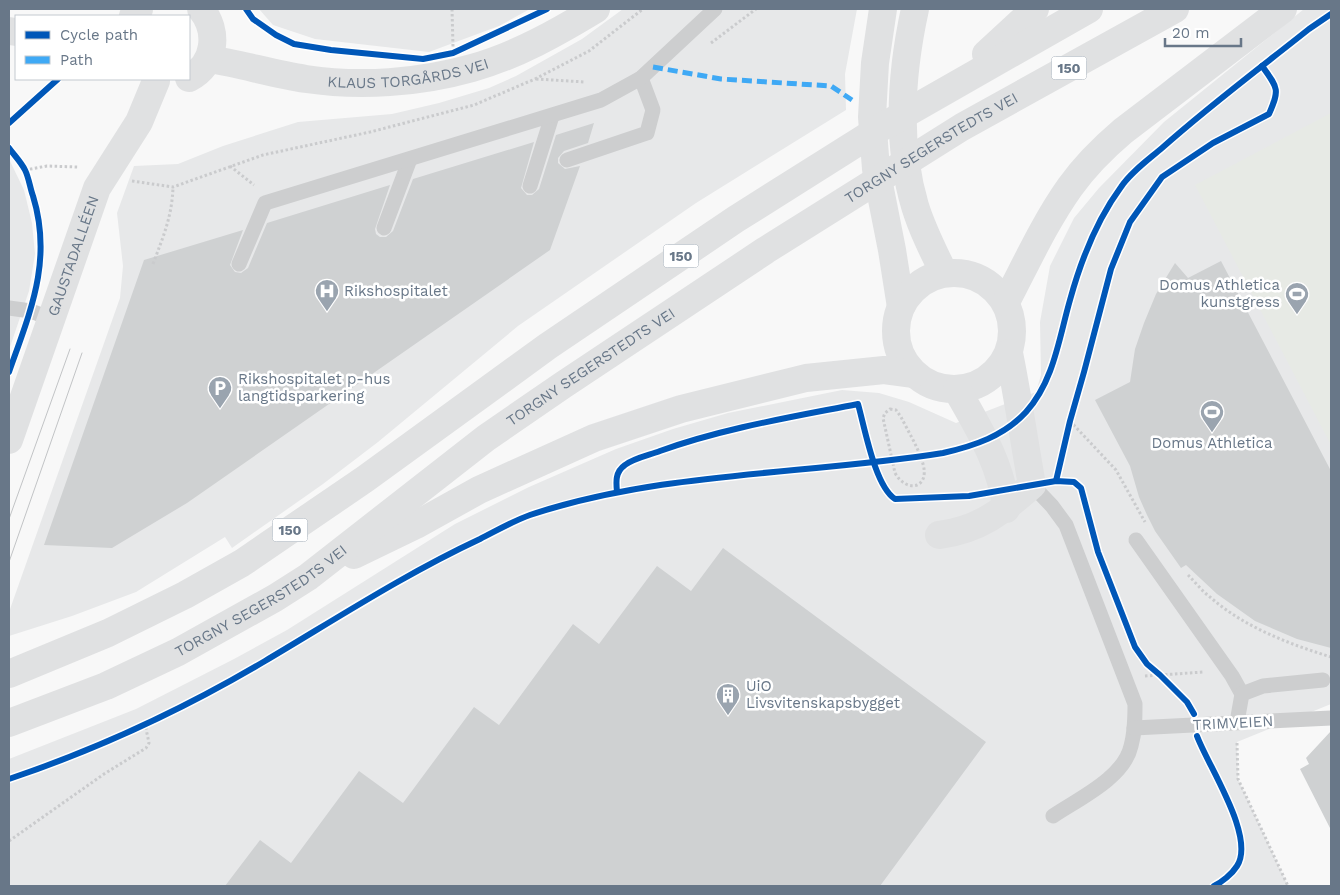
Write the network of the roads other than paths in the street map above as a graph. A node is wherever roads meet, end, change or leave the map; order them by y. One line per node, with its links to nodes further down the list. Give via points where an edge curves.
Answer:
1 (200, 9): 10 (main road, via 213,33)
2 (596, 9): 10 (main road, KLAUS TORGÅRDS VEI, via 497,59 474,68 420,79 376,83 330,82)
3 (714, 9): 12 (lane)
4 (883, 9): 24 (main road, via 872,116 876,168)
5 (915, 9): 22 (main road, via 902,113 906,160 915,206)
6 (1035, 9): 15 (main road)
7 (1089, 9): 15 (main road, 150)
8 (1176, 9): 35 (main road, TORGNY SEGERSTEDTS VEI / 150, via 962,127 823,213 486,438)
9 (1283, 9): 23 (main road, via 1102,149 1055,210)
10 (209, 58): 11 (main road, via 202,69)
11 (190, 77)
12 (641, 78): 16 (lane, via 601,100); 18 (lane, via 653,110 647,133)
13 (154, 80): 14 (main road, via 167,83); 26 (main road, GAUSTADALLÉEN, via 139,122 97,188)
14 (184, 80)
15 (957, 82): 36 (main road, 150, via 816,168 548,346 242,563 108,633)
16 (552, 116): 17 (lane); 19 (lane)
17 (410, 159): 20 (lane); 21 (lane, via 266,203)
18 (567, 160)
19 (530, 186)
20 (384, 228)
21 (239, 264)
22 (944, 273): 23 (main road, via 963,273 980,278); 24 (main road, via 923,281)
23 (1006, 302): 27 (main road, via 1012,320)
24 (900, 307): 28 (main road, via 896,340 901,357)
25 (9, 308): 26 (lane, via 31,310)
26 (51, 319): 30 (main road, GAUSTADALLÉEN)
27 (1009, 353): 29 (main road, via 993,375 978,385); 31 (main road)
28 (914, 374): 29 (main road, via 927,383); 35 (main road, via 884,370 806,378 681,409 602,435 479,490)
29 (957, 390): 32 (main road, via 990,451 1004,490)
30 (9, 440)
31 (1032, 485): 32 (main road); 42 (lane, via 1066,525 1130,689 1135,704)
32 (1006, 509): 33 (main road, via 975,526)
33 (939, 535)
34 (1136, 540): 38 (lane)
35 (308, 578): 41 (main road, TORGNY SEGERSTEDTS VEI / 150, via 178,652 106,686)
36 (9, 674)
37 (1323, 680): 38 (lane, via 1263,686)
38 (1242, 694): 40 (lane)
39 (1331, 718): 40 (lane, TRIMVEIEN)
40 (1237, 722): 42 (lane, TRIMVEIEN)
41 (9, 723)
42 (1134, 728): 43 (lane, via 1131,748 1123,765)
43 (1053, 816)

